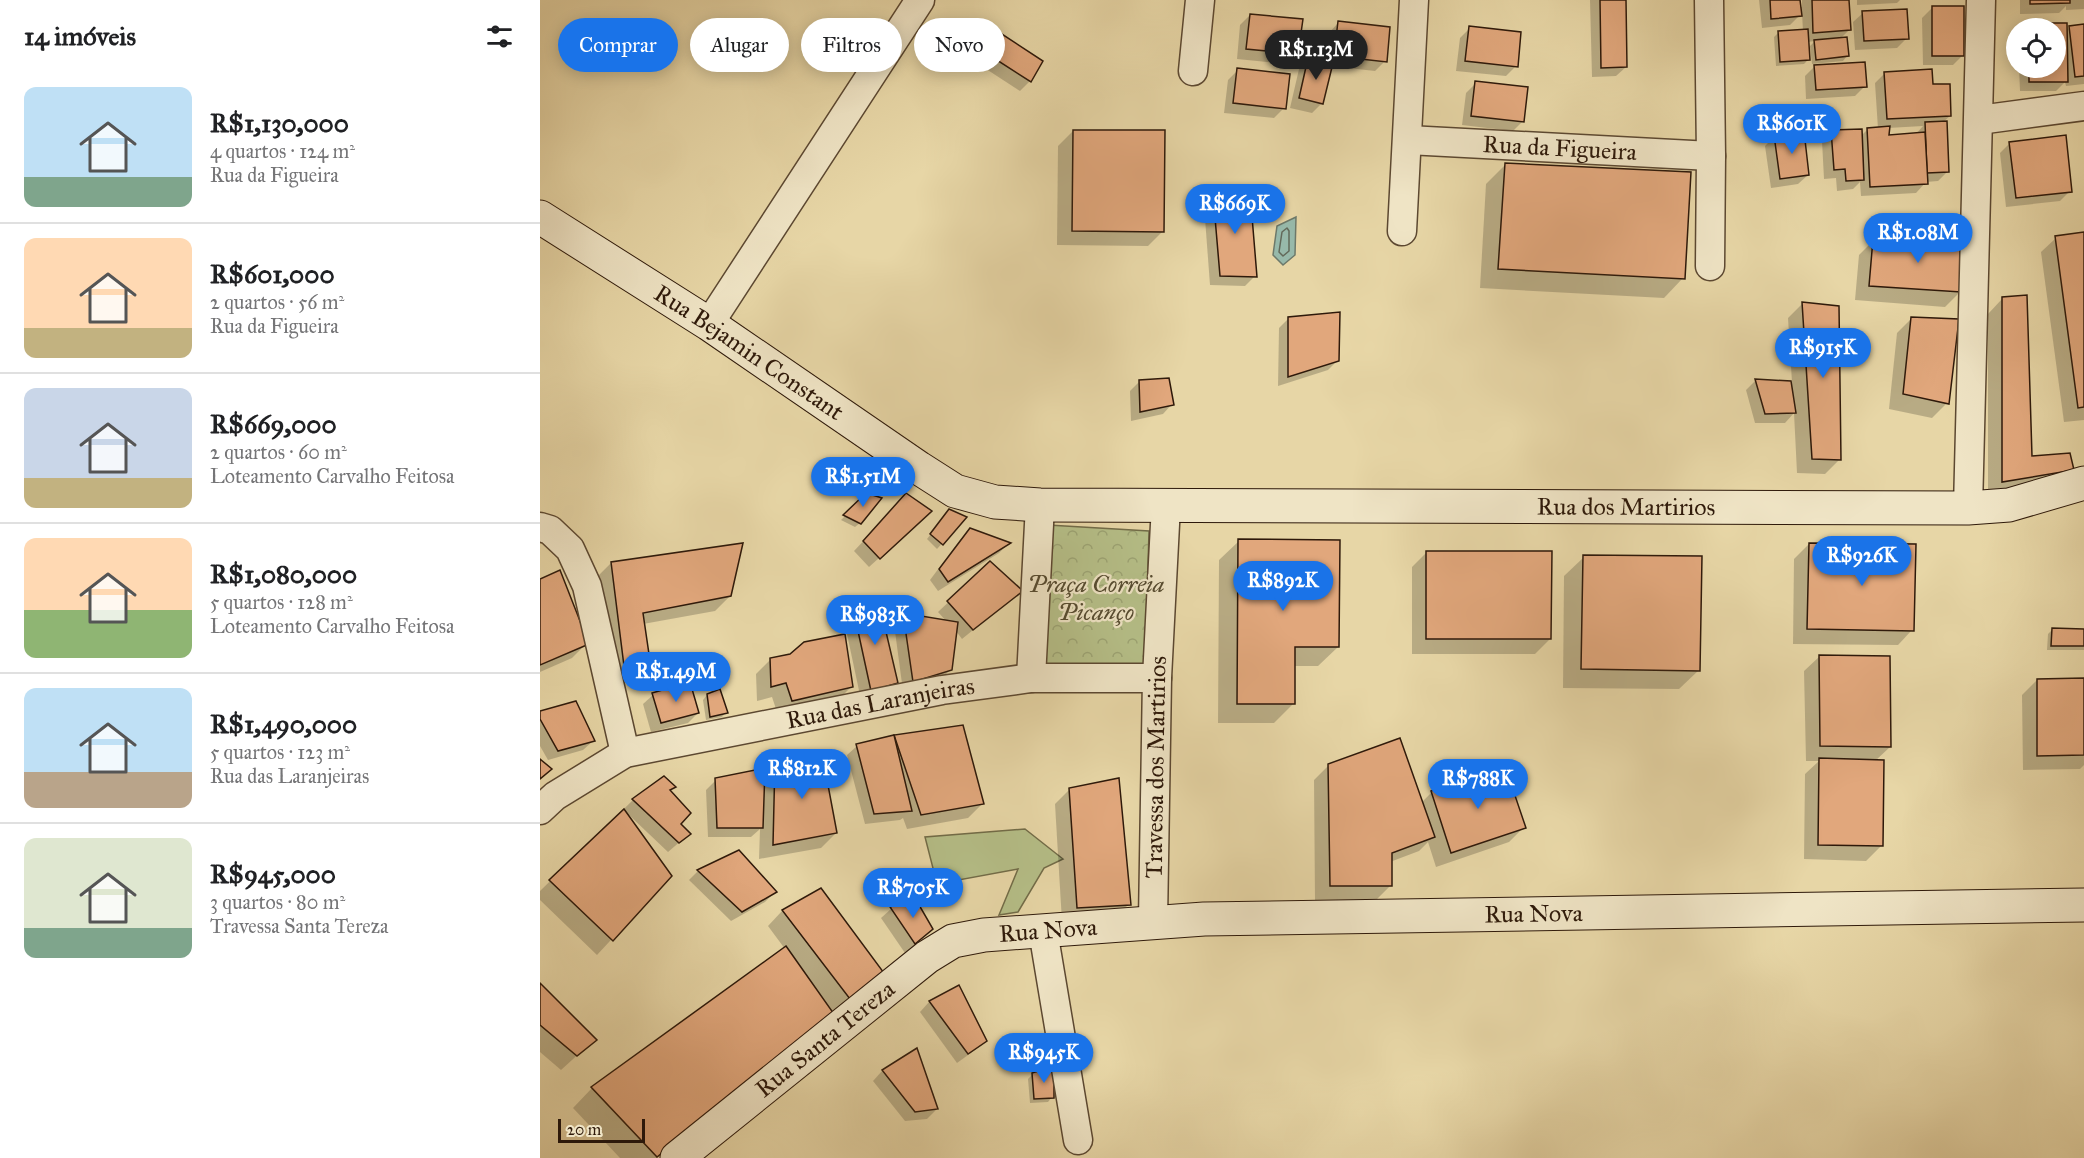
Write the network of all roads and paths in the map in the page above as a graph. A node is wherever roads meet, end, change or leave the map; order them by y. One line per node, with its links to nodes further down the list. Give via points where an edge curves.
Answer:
1 (920, 0): 14 (street)
2 (1200, 0): 6 (street)
3 (1414, 0): 9 (street)
4 (1709, 0): 10 (street)
5 (1981, 0): 8 (street)
6 (1193, 71)
7 (2084, 106): 8 (street)
8 (1978, 120): 18 (street)
9 (1408, 140): 10 (street, Rua da Figueira); 12 (street)
10 (1711, 156): 13 (street)
11 (540, 217): 14 (street, Rua Bejamin Constant)
12 (1402, 231)
13 (1710, 266)
14 (709, 324): 16 (street, Rua Bejamin Constant, via 956,491 995,502)
15 (2084, 483): 18 (street, Rua dos Martirios, via 2009,505)
16 (1040, 505): 17 (street, Rua dos Martirios); 20 (street)
17 (1166, 505): 18 (street, Rua dos Martirios); 21 (street, Travessa dos Martirios)
18 (1968, 508)
19 (540, 527): 22 (street, via 550,530 570,549 587,586)
20 (1030, 678): 21 (street, Rua das Laranjeiras); 22 (street, Rua das Laranjeiras, via 942,690)
21 (1157, 678): 25 (street, Travessa dos Martirios)
22 (625, 753): 23 (street, Rua das Laranjeiras, via 555,796)
23 (540, 810)
24 (2084, 905): 25 (street, Rua Nova)
25 (1153, 921): 26 (street, Rua Nova)
26 (1043, 931): 27 (street, Rua Nova); 28 (street)
27 (984, 935): 29 (street, Rua Santa Tereza, via 953,941 927,957)
28 (1078, 1140)
29 (677, 1158)

